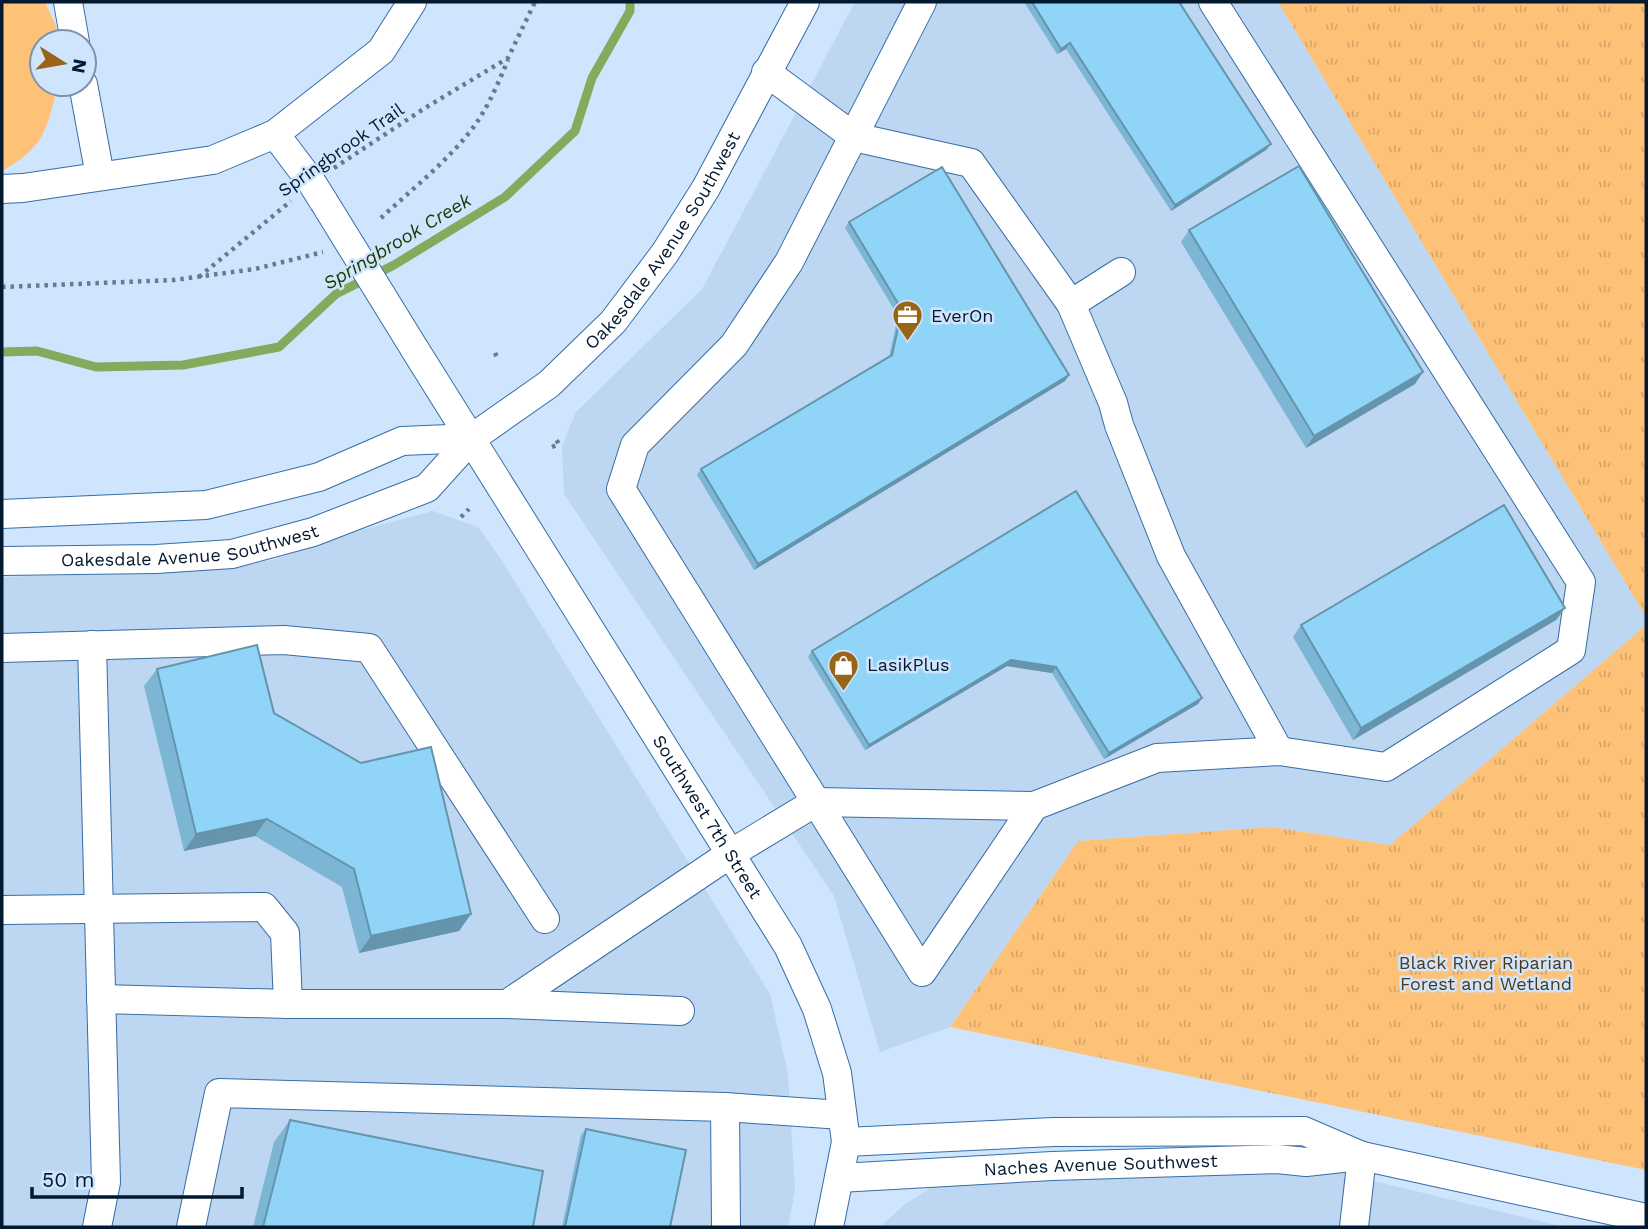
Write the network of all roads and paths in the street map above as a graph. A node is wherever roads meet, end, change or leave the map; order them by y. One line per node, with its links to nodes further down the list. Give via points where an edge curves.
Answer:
1 (68, 2): 7 (street)
2 (412, 2): 11 (street, via 381,51)
3 (535, 2): 8 (path)
4 (805, 2): 9 (street, Oakesdale Avenue Southwest)
5 (922, 2): 12 (street)
6 (1213, 2): 31 (street, via 1581,582 1571,650 1386,767)
7 (73, 28)
8 (508, 58): 15 (path, Springbrook Trail, via 425,108); 16 (path, via 476,124)
9 (766, 72): 12 (street); 22 (street, Oakesdale Avenue Southwest, via 706,188 613,322 549,384)
10 (86, 98): 13 (street)
11 (275, 134): 13 (street, via 213,160); 15 (street, Southwest 7th Street)
12 (854, 137): 21 (street, via 971,163); 32 (street, via 783,272 734,345 635,445 621,489)
13 (100, 176): 14 (street)
14 (2, 189)
15 (318, 192): 19 (path, Springbrook Trail); 22 (street, Southwest 7th Street, bridge)
16 (381, 218)
17 (324, 251): 19 (path, via 255,270)
18 (1121, 272): 21 (street)
19 (199, 277): 20 (path)
20 (2, 287)
21 (1071, 304): 31 (street, via 1171,556)
22 (472, 438): 26 (street, Oakesdale Avenue Southwest, via 402,441 319,477 206,505); 28 (street, Oakesdale Avenue Southwest, via 427,488 313,532 232,554); 34 (street, Southwest 7th Street)
23 (555, 438): 24 (path, via 559,444)
24 (552, 447)
25 (469, 509): 27 (path)
26 (2, 514)
27 (461, 517)
28 (2, 561)
29 (92, 645): 30 (street); 35 (street); 37 (street, via 284,640 369,648)
30 (2, 648)
31 (1279, 751): 33 (street, via 1157,758)
32 (816, 802): 33 (street); 33 (street, via 922,972); 34 (street)
33 (1034, 806)
34 (730, 854): 40 (street); 43 (street, Southwest 7th Street, via 788,946 817,1009 837,1073)
35 (99, 909): 36 (street); 38 (street); 39 (street, via 264,907 285,933)
36 (2, 910)
37 (545, 919)
38 (101, 999): 39 (street); 47 (street, via 106,1182)
39 (288, 1004): 40 (street)
40 (507, 1004): 41 (street)
41 (680, 1012)
42 (725, 1107): 43 (street, Naches Avenue Southwest); 48 (street, Naches Avenue Southwest, via 219,1093); 49 (street)
43 (844, 1128): 44 (street, Naches Avenue Southwest, via 1304,1131); 45 (street, Southwest 7th Street)
44 (1362, 1156): 45 (street, Naches Avenue Southwest, via 1306,1162 1052,1166); 46 (street, Naches Avenue Southwest); 51 (street)
45 (839, 1178): 50 (street, Southwest 7th Street)
46 (1630, 1220)
47 (97, 1227)
48 (191, 1227)
49 (726, 1227)
50 (829, 1227)
51 (1354, 1227)

